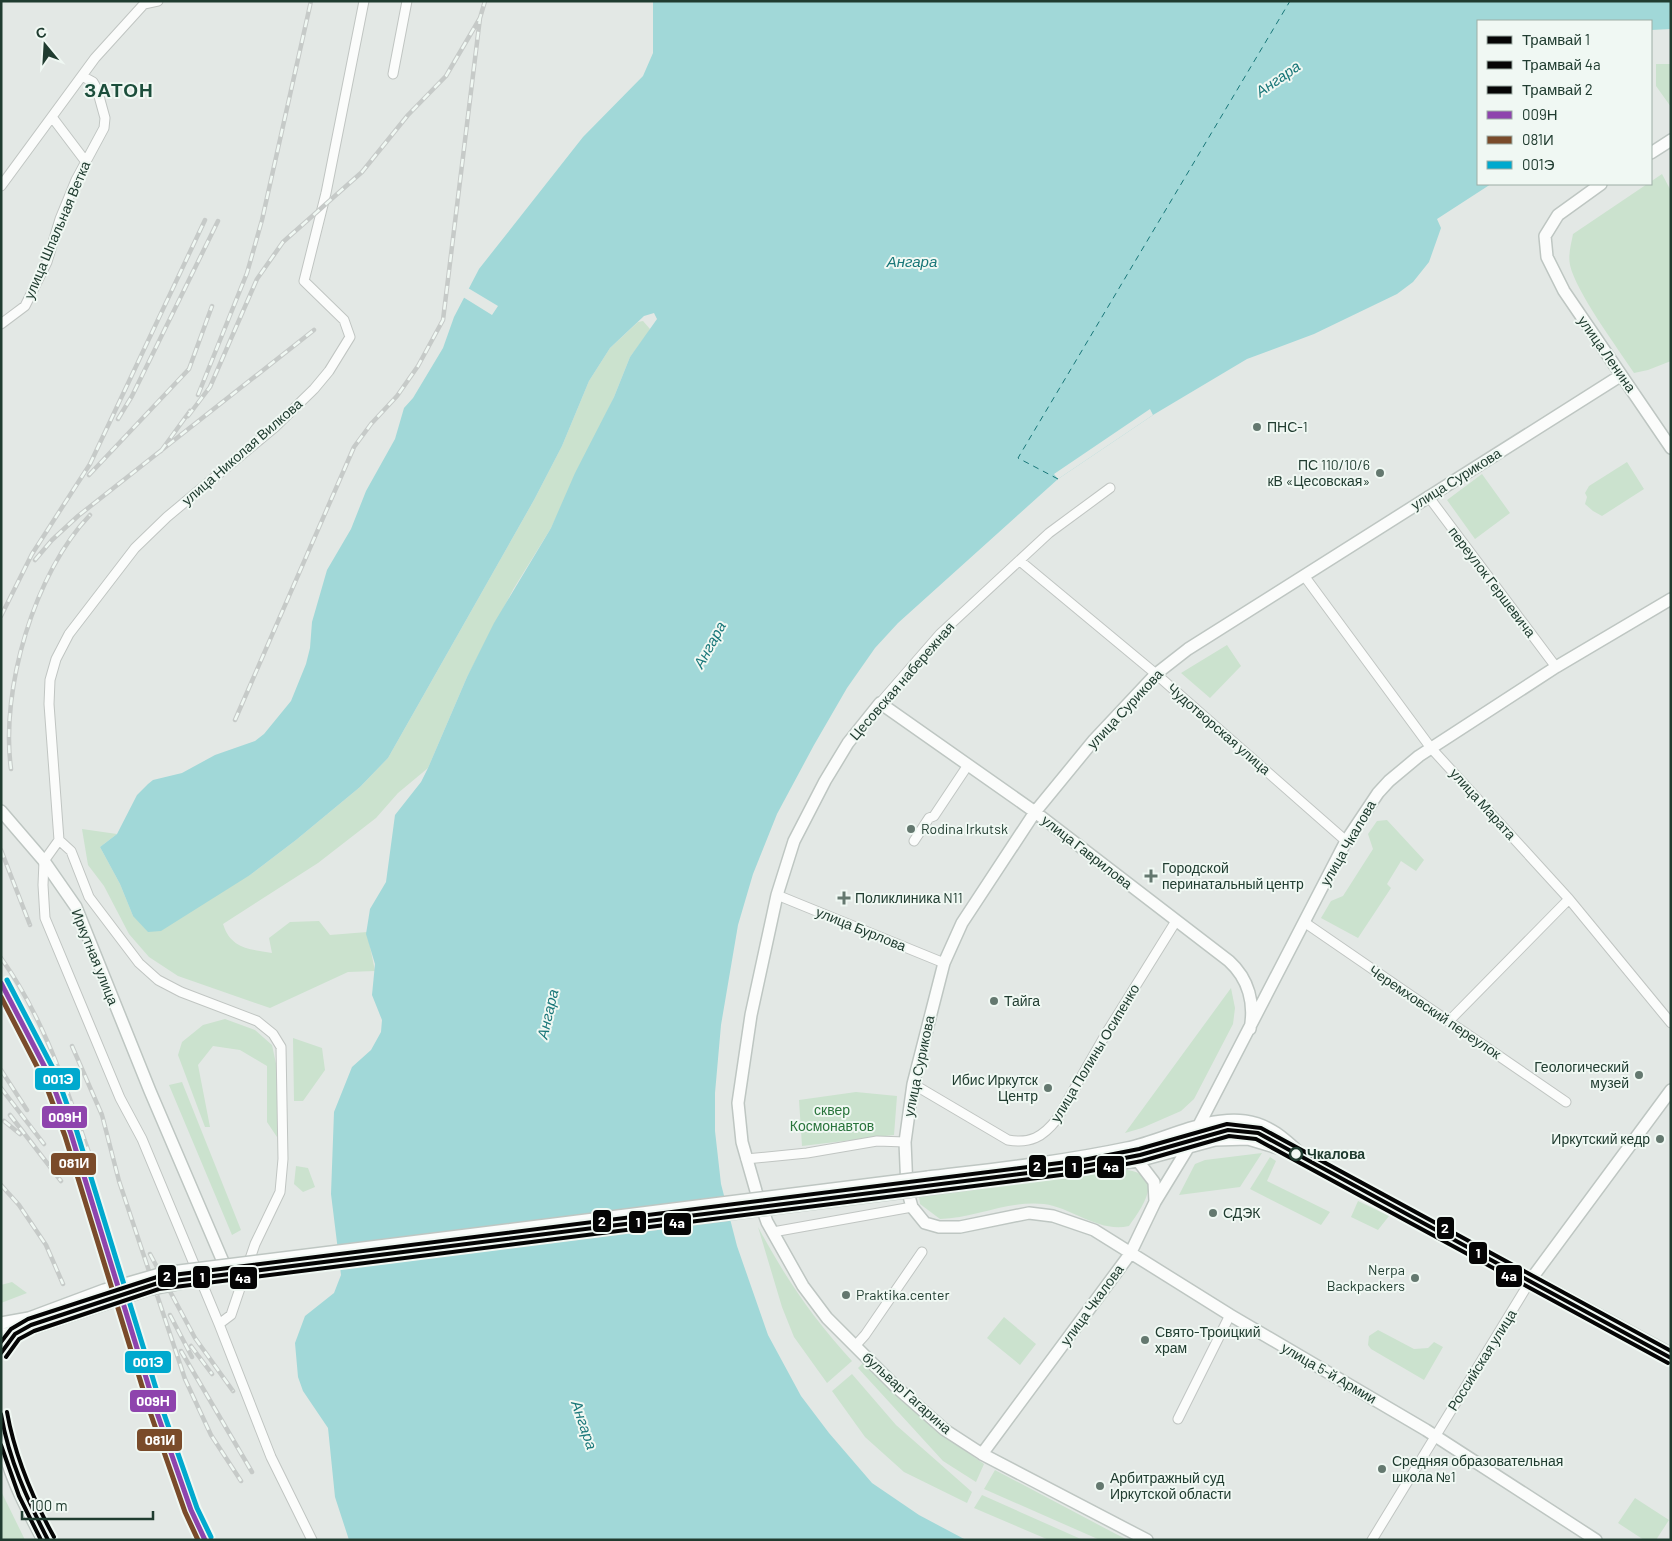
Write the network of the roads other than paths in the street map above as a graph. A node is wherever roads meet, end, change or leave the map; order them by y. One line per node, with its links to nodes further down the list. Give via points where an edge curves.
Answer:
1 (158, 1): 5 (street, via 144,4)
2 (364, 1): 27 (street, улица Николая Вилкова, via 326,193 304,282 344,320 350,337 329,371 276,427 134,548 69,634 50,680)
3 (408, 1): 4 (street)
4 (393, 74)
5 (82, 76): 6 (street); 9 (street, улица Шпальная Ветка, via 93,82 97,89 105,118 104,128)
6 (52, 117): 9 (street); 11 (street)
7 (1671, 140): 8 (main road)
8 (1652, 152)
9 (86, 162): 12 (street, улица Шпальная Ветка, via 25,306)
10 (1599, 185): 13 (main road, улица Ленина, via 1558,215 1545,236 1547,257 1561,285)
11 (1, 186)
12 (1, 324)
13 (1620, 376): 14 (main road, улица Ленина); 16 (main road, улица Сурикова)
14 (1671, 448)
15 (1110, 488): 17 (street, Цесовская набережная, via 1049,533)
16 (1428, 496): 18 (main road, улица Сурикова); 20 (street, переулок Гершевича)
17 (1020, 561): 21 (street, Чудотворская улица); 22 (street, Цесовская набережная, via 940,634)
18 (1305, 577): 21 (main road, улица Сурикова, via 1188,649); 23 (street, улица Марата)
19 (1671, 599): 20 (main road, улица Чкалова)
20 (1556, 667): 23 (main road, улица Чкалова)
21 (1156, 674): 26 (main road, улица Сурикова, via 1094,740); 29 (street, Чудотворская улица)
22 (880, 703): 24 (main road, улица Гаврилова); 31 (main road, Цесовская набережная, via 848,743 825,781 794,841)
23 (1431, 748): 29 (main road, улица Чкалова, via 1389,781); 32 (street, улица Марата)
24 (968, 765): 26 (main road, улица Гаврилова); 28 (street)
25 (1, 812): 30 (main road, Иркутная улица)
26 (1035, 812): 33 (main road, улица Гаврилова); 35 (main road, улица Сурикова, via 962,923)
27 (59, 840): 30 (street); 58 (street, via 71,851 89,897 140,963 158,980 257,1021 273,1034 281,1047 283,1159 280,1192 254,1244 231,1315)
28 (914, 841)
29 (1346, 841): 34 (main road, улица Чкалова)
30 (44, 861): 54 (main road, Иркутная улица, via 76,907); 58 (street, via 45,918)
31 (778, 895): 35 (street, улица Бурлова); 47 (main road, Цесовская набережная, via 751,1015 738,1103)
32 (1569, 899): 36 (street); 37 (street, улица Марата)
33 (1176, 921): 38 (main road, улица Гаврилова, via 1238,969 1251,999); 39 (street, улица Полины Осипенко, via 1106,1032 1057,1119 1048,1132 1037,1139 1008,1140)
34 (1304, 922): 36 (street, Черемховский переулок); 38 (main road, улица Чкалова)
35 (944, 963): 39 (main road, улица Сурикова)
36 (1449, 1021): 41 (street, Черемховский переулок)
37 (1671, 1023)
38 (1250, 1029): 42 (main road, улица Чкалова)
39 (913, 1084): 43 (main road, улица Сурикова)
40 (1671, 1090): 55 (main road, Российская улица)
41 (1566, 1102)
42 (1198, 1127): 45 (main road, улица Чкалова, via 1184,1145); 46 (main road, via 1226,1121 1260,1125 1275,1131); 54 (main road, bridge, via 1083,1157)
43 (906, 1142): 47 (street, via 877,1141); 50 (main road, улица Сурикова, via 907,1189)
44 (1188, 1148): 45 (main road); 46 (main road, via 1215,1140 1248,1139); 49 (main road, улица Чкалова)
45 (1174, 1151): 48 (main road)
46 (1302, 1155): 55 (main road)
47 (746, 1159): 51 (main road, Цесовская набережная)
48 (1138, 1161): 49 (main road, via 1154,1182); 57 (main road, bridge, via 193,1281 147,1290)
49 (1155, 1202): 53 (main road, улица Чкалова)
50 (912, 1207): 51 (street); 53 (main road, улица 5-й Армии, via 926,1224 939,1227 1028,1214 1053,1216 1094,1230)
51 (770, 1227): 60 (main road, бульвар Гагарина, via 803,1286)
52 (922, 1252): 60 (street, via 866,1335)
53 (1130, 1254): 56 (main road, улица 5-й Армии); 65 (main road, улица Чкалова)
54 (224, 1264): 57 (main road, bridge, via 143,1278 74,1300)
55 (1532, 1278): 61 (main road); 64 (street, Российская улица)
56 (1230, 1315): 62 (street); 64 (main road, улица 5-й Армии)
57 (31, 1323): 59 (main road)
58 (220, 1324): 67 (street, via 270,1457)
59 (2, 1327)
60 (855, 1346): 65 (main road, бульвар Гагарина, via 945,1430)
61 (1671, 1354)
62 (1178, 1419)
63 (1, 1436): 66 (main road, via 18,1489)
64 (1435, 1436): 69 (street, Российская улица); 70 (main road, улица 5-й Армии)
65 (982, 1454): 68 (main road, бульвар Гагарина)
66 (44, 1540)
67 (312, 1540)
68 (1147, 1540)
69 (1372, 1540)
70 (1596, 1540)

